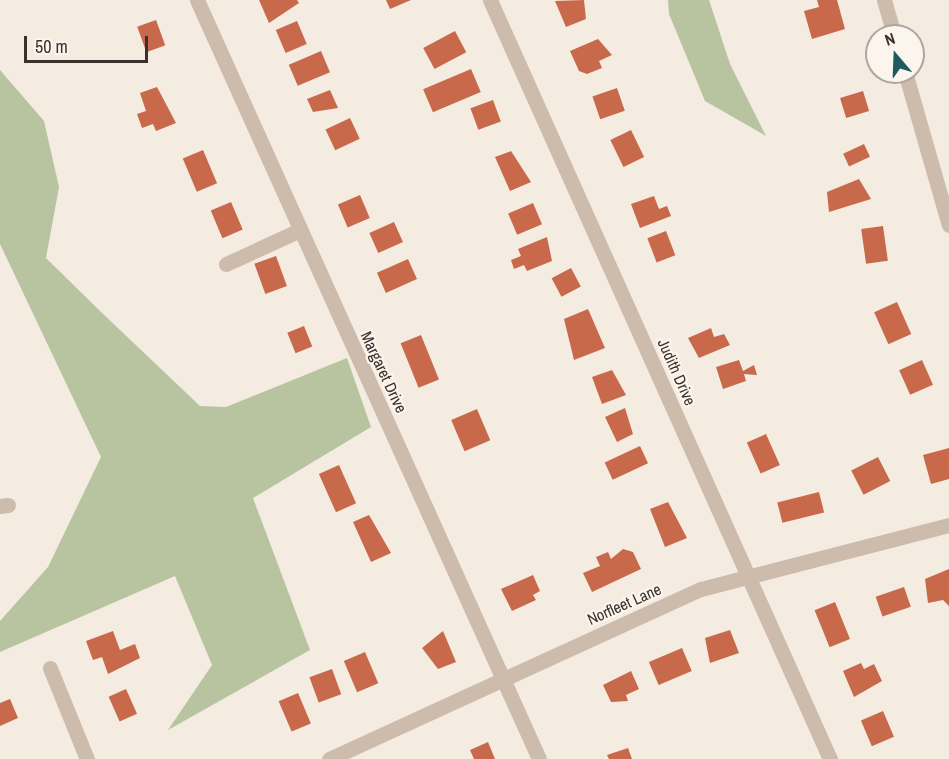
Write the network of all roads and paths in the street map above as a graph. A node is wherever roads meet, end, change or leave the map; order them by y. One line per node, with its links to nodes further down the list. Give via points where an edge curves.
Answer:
1 (197, 0): 7 (street, Margaret Drive)
2 (490, 0): 10 (street, Judith Drive)
3 (884, 0): 4 (street)
4 (891, 24)
5 (908, 84): 6 (street)
6 (949, 225)
7 (300, 230): 8 (street); 12 (street, Margaret Drive)
8 (226, 264)
9 (949, 525): 10 (street, Norfleet Lane)
10 (749, 579): 12 (street, Norfleet Lane, via 700,590); 16 (street, Judith Drive)
11 (50, 668): 13 (street)
12 (503, 678): 14 (street, Norfleet Lane); 15 (street, Margaret Drive)
13 (87, 759)
14 (329, 759)
15 (540, 759)
16 (830, 759)

